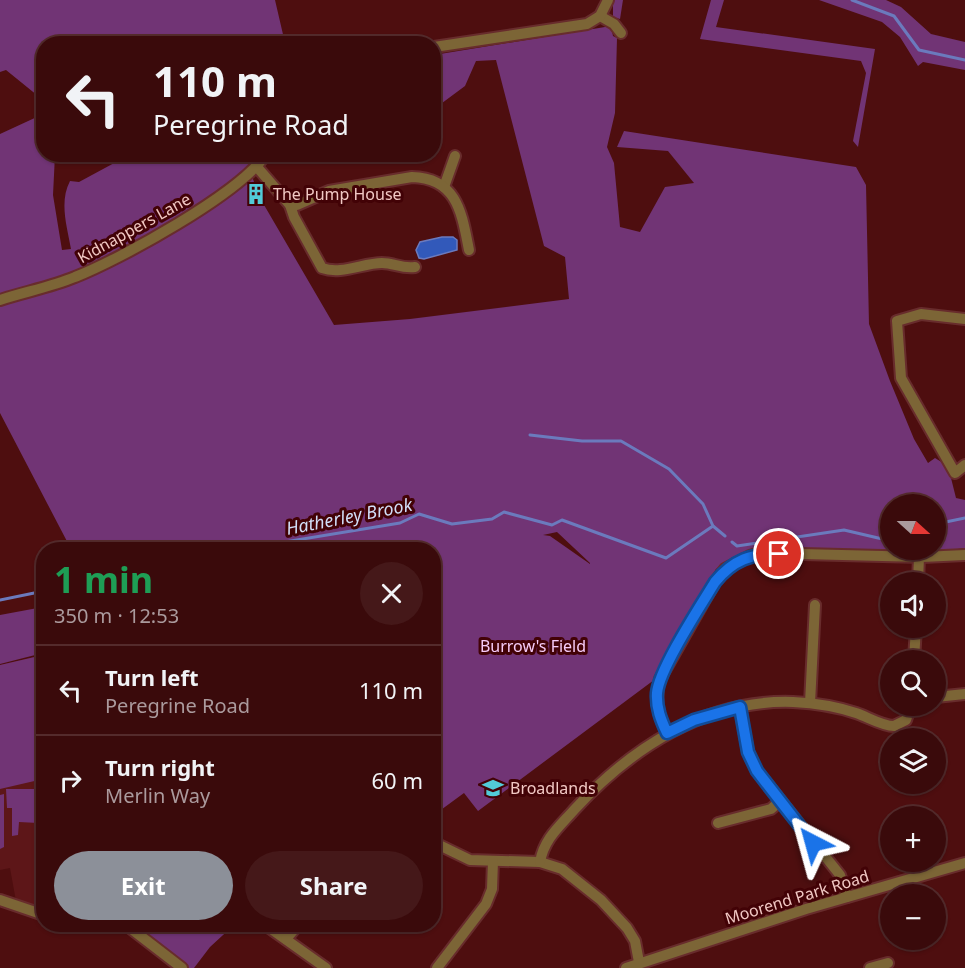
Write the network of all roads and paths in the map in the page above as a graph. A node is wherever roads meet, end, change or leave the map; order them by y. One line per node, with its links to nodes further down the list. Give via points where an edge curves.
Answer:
1 (608, 0): 2 (street)
2 (600, 16): 3 (street); 4 (street, via 587,24)
3 (621, 33)
4 (441, 46)
5 (455, 156): 8 (street)
6 (260, 162): 7 (street, Kidnappers Lane)
7 (257, 167): 9 (street); 12 (street, Kidnappers Lane, via 189,216 123,253 73,278)
8 (444, 187): 9 (street, via 412,177 329,191); 10 (street, via 461,211)
9 (290, 205): 11 (street, via 322,268 332,271 382,263)
10 (469, 250)
11 (415, 267)
12 (0, 300)
13 (965, 318): 14 (street, via 921,314 897,321 901,378 955,473)
14 (965, 465)
15 (965, 555): 17 (street)
16 (880, 556): 26 (street, via 760,553 725,569 660,679 658,710)
17 (946, 556)
18 (815, 604): 21 (street)
19 (965, 694): 20 (street)
20 (946, 696)
21 (810, 703): 22 (street, via 774,702); 24 (street)
22 (740, 707): 26 (street, via 694,720); 27 (street, via 752,761)
23 (907, 716): 24 (street)
24 (898, 725): 25 (street)
25 (897, 728)
26 (667, 733): 31 (street, via 588,795 547,840)
27 (780, 801): 28 (street, via 771,809); 33 (street, via 840,875)
28 (718, 823)
29 (441, 846): 30 (street, via 462,858)
30 (493, 861): 31 (street); 44 (street, via 492,889 486,904)
31 (540, 862): 41 (street, via 568,873 601,900 632,934)
32 (965, 863): 33 (street, Moorend Park Road)
33 (847, 897): 41 (street, Moorend Park Road)
34 (0, 900): 35 (street)
35 (36, 912)
36 (135, 932): 42 (street)
37 (276, 932): 39 (street)
38 (292, 932): 39 (street)
39 (286, 939): 43 (street)
40 (888, 963): 46 (street)
41 (642, 965): 45 (street, Moorend Park Road)
42 (182, 968)
43 (326, 968)
44 (437, 968)
45 (626, 968)
46 (870, 968)

